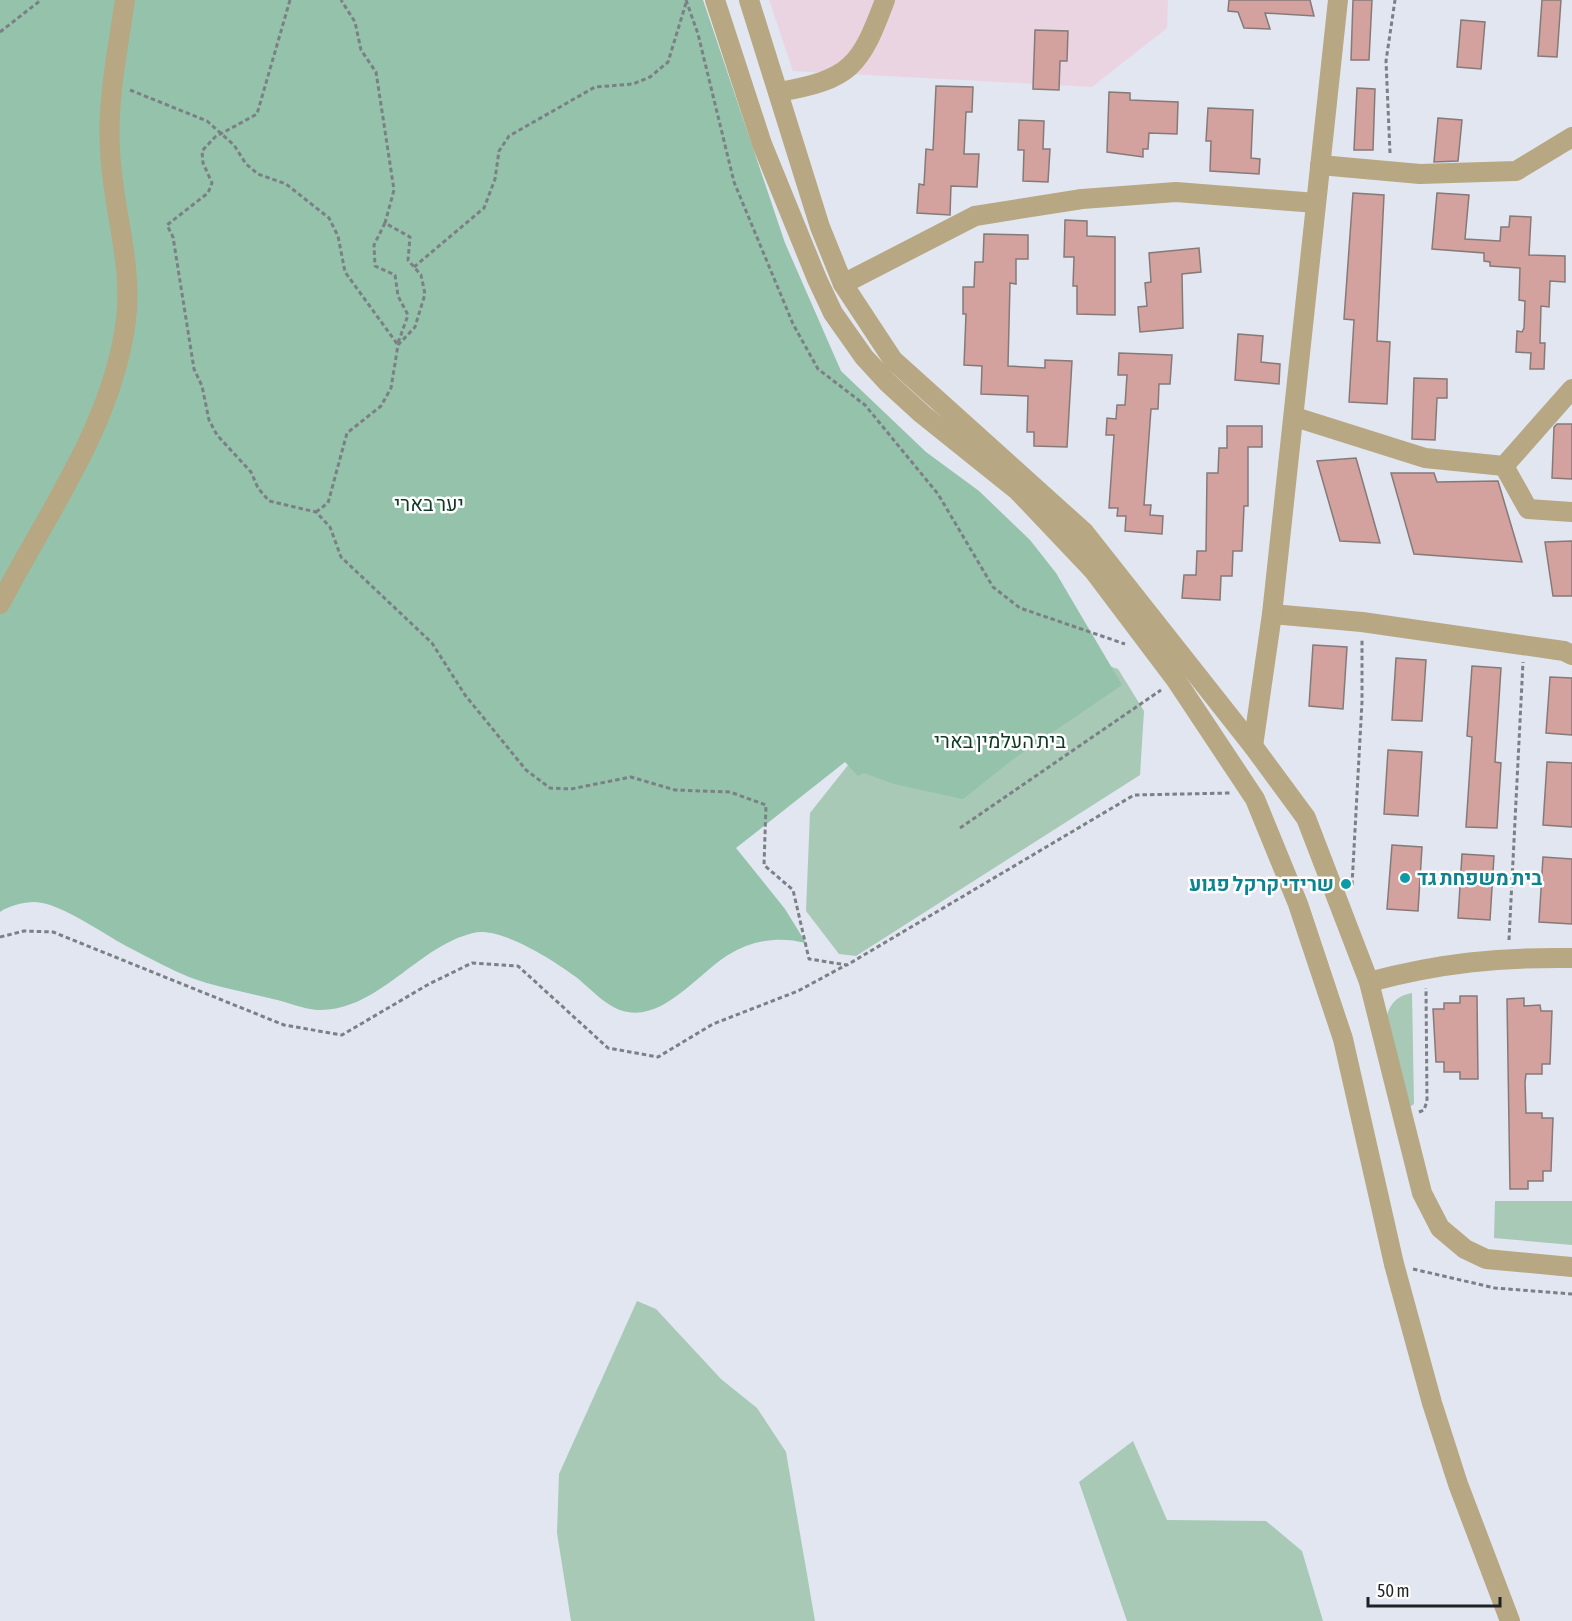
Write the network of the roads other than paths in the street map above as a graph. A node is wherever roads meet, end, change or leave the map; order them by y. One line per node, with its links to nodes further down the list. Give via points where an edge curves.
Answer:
1 (125, 0): 15 (street, via 110,149 128,286 117,365 108,399 94,429)
2 (715, 0): 22 (street, via 762,144 833,313 887,382 1018,491 1094,570 1176,680 1255,799 1298,904 1343,1039 1394,1264 1432,1403)
3 (749, 0): 6 (street)
4 (885, 0): 6 (street, via 872,33 850,68 814,86)
5 (1338, 0): 8 (street)
6 (779, 92): 10 (street, via 805,185)
7 (1572, 137): 8 (street, via 1516,171 1420,174)
8 (1320, 165): 9 (street)
9 (1316, 203): 10 (street, via 1176,192 1082,200 975,216); 12 (street)
10 (843, 284): 18 (street, via 893,360 1084,532)
11 (1572, 388): 13 (street)
12 (1295, 417): 13 (street, via 1425,458); 16 (street)
13 (1504, 466): 14 (street, via 1528,509)
14 (1572, 512)
15 (0, 604)
16 (1272, 614): 17 (street, via 1362,622); 18 (street)
17 (1572, 655)
18 (1253, 746): 20 (street, via 1306,818)
19 (1572, 958): 20 (street, via 1509,957 1426,967)
20 (1369, 982): 21 (street, via 1422,1193 1440,1228 1465,1249 1486,1259)
21 (1572, 1267)
22 (1510, 1621)

